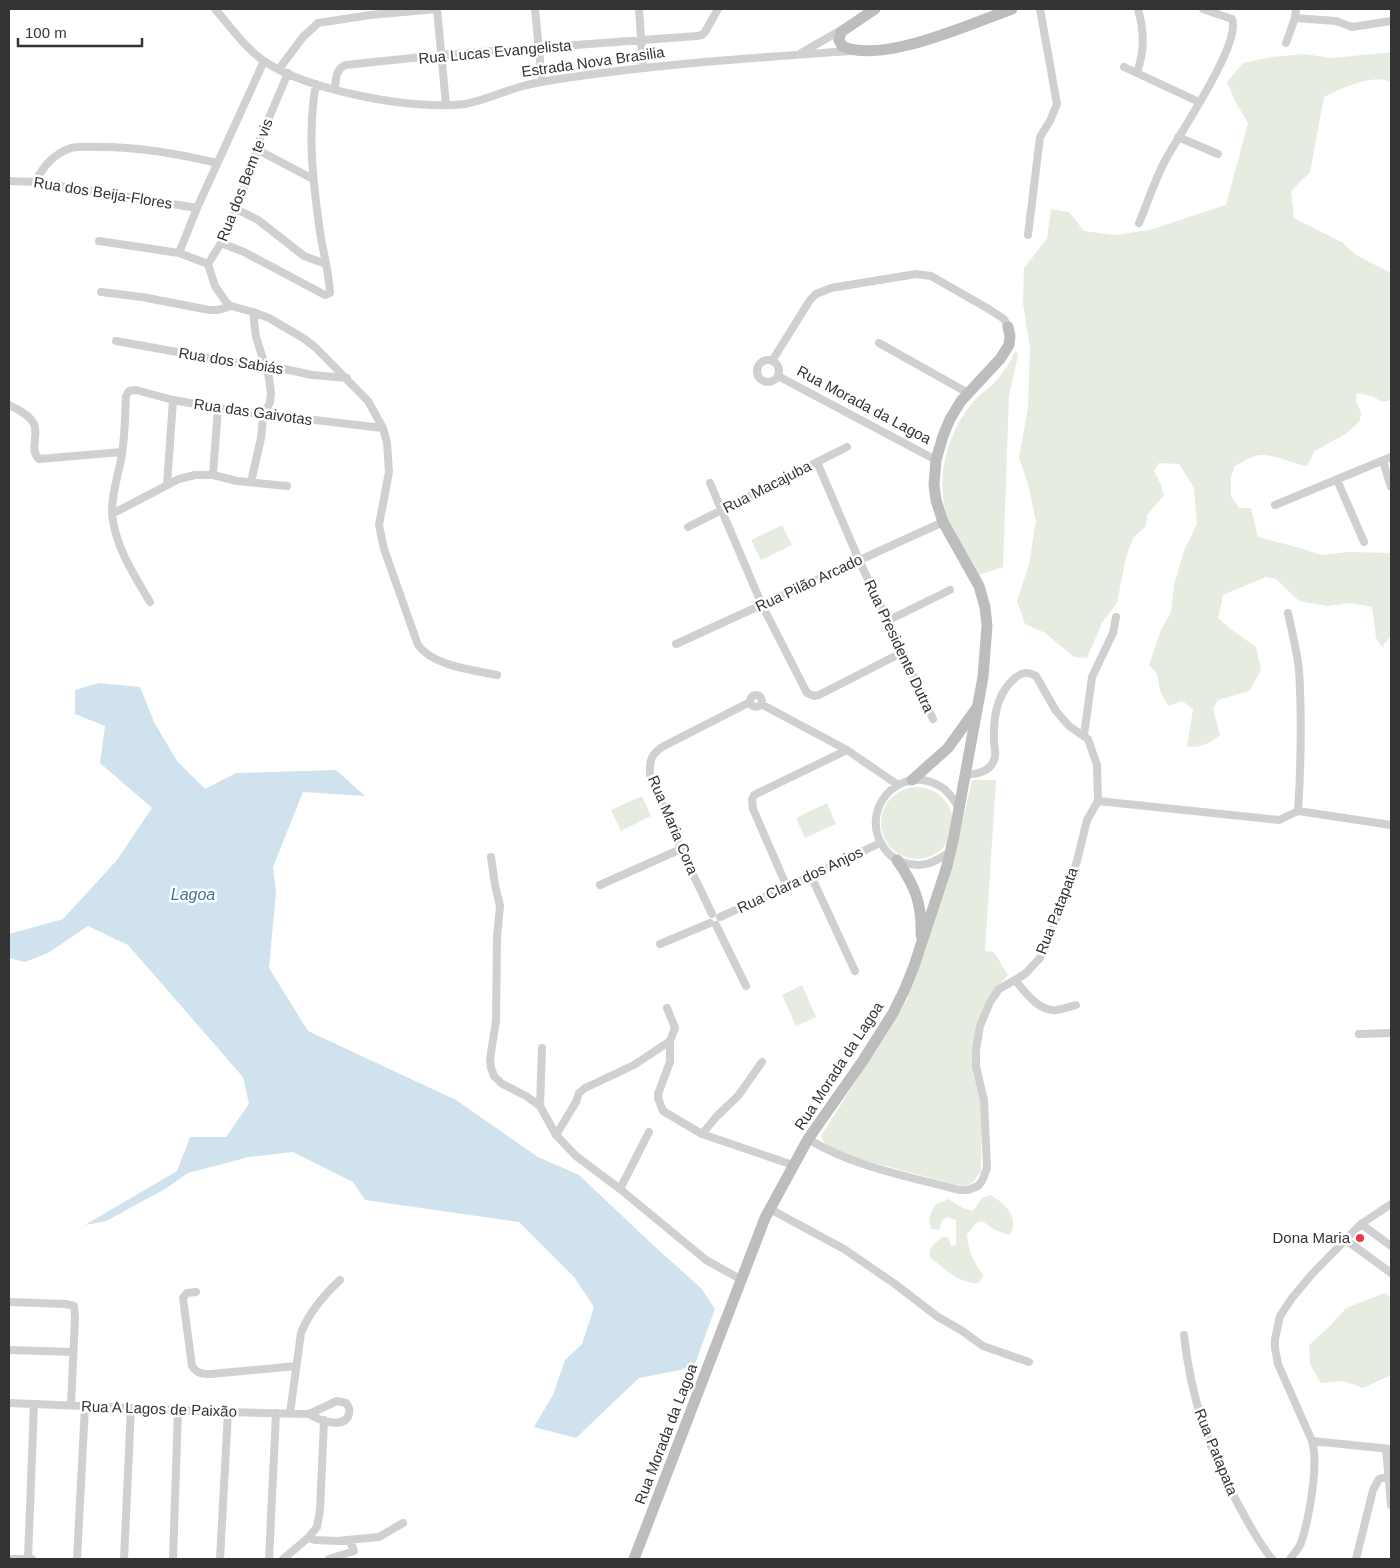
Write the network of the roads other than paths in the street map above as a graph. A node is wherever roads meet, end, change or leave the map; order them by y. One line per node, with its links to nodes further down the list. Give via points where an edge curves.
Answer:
1 (214, 9): 21 (street, Estrada Nova Brasilia)
2 (437, 9): 19 (street); 24 (street, via 318,23)
3 (535, 9): 17 (street)
4 (639, 9): 15 (street)
5 (718, 9): 15 (street, Rua Lucas Evangelista, via 702,35)
6 (875, 9): 14 (street, Estrada Nova Brasilia)
7 (1012, 9): 18 (street, Estrada Nova Brasilia, via 935,38 888,49)
8 (1040, 9): 42 (street, via 1057,104 1040,137)
9 (1138, 9): 25 (street, via 1144,42)
10 (1203, 9): 30 (street, via 1232,19 1234,25 1216,74)
11 (1296, 9): 12 (street)
12 (1295, 18): 13 (street, via 1336,21 1352,27); 16 (street)
13 (1391, 21)
14 (847, 27): 18 (street, via 839,40 842,46); 20 (street, Estrada Nova Brasilia)
15 (642, 41): 17 (street, Rua Lucas Evangelista); 23 (street)
16 (1286, 43)
17 (539, 48): 19 (street, Rua Lucas Evangelista); 27 (street)
18 (854, 51): 20 (street, Estrada Nova Brasilia)
19 (441, 55): 29 (street, Rua Lucas Evangelista, via 345,64 338,69); 31 (street)
20 (797, 55): 23 (street, Estrada Nova Brasilia)
21 (264, 61): 24 (street, Estrada Nova Brasilia); 35 (street, Rua dos Bem te vis)
22 (1124, 66): 25 (street)
23 (643, 68): 27 (street, Estrada Nova Brasilia)
24 (279, 69): 26 (street, Estrada Nova Brasilia)
25 (1137, 72): 30 (street)
26 (288, 73): 28 (street, Estrada Nova Brasilia); 33 (street, Rua dos Bem te vis)
27 (542, 81): 31 (street, Estrada Nova Brasilia, via 466,104)
28 (316, 84): 29 (street, Estrada Nova Brasilia); 36 (street, via 310,124)
29 (335, 89): 31 (street, Estrada Nova Brasilia, via 378,100)
30 (1199, 102): 32 (street)
31 (446, 105)
32 (1178, 137): 34 (street); 41 (street, via 1164,161)
33 (256, 149): 36 (street); 40 (street, Rua dos Bem te vis)
34 (1218, 154)
35 (217, 163): 38 (street, via 145,150 79,147 51,159); 39 (street, Rua dos Bem te vis)
36 (313, 179): 47 (street)
37 (9, 181): 38 (street, Rua dos Beija-Flores)
38 (35, 182): 39 (street, Rua dos Beija-Flores)
39 (197, 208): 45 (street, Rua dos Bem te vis)
40 (236, 209): 44 (street, Rua dos Bem te vis); 47 (street, via 258,220 304,256)
41 (1139, 223)
42 (1028, 236)
43 (99, 241): 45 (street)
44 (221, 243): 46 (street, Rua dos Bem te vis); 47 (street, via 328,295)
45 (179, 253): 46 (street)
46 (208, 264): 49 (street, via 215,286)
47 (326, 264)
48 (102, 292): 49 (street, via 201,309 218,310)
49 (230, 306): 50 (street)
50 (253, 312): 55 (street, via 256,337); 57 (street, via 303,338)
51 (1008, 327): 54 (street, Rua Morada da Lagoa, via 1004,319 987,308 931,276 916,274 831,288 816,294); 58 (street, Rua Morada da Lagoa, via 1009,345)
52 (116, 341): 55 (street, Rua dos Sabiás)
53 (880, 344): 58 (street)
54 (772, 361): 56 (street, via 778,367); 56 (street, via 760,364 757,372 766,382)
55 (266, 365): 57 (street, Rua dos Sabiás, via 312,375); 62 (street, via 271,394)
56 (778, 376): 67 (street, Rua Morada da Lagoa)
57 (347, 378): 63 (street, via 368,401)
58 (968, 393): 67 (street, Rua Morada da Lagoa, via 950,419)
59 (173, 400): 61 (street, Rua das Gaivotas); 65 (street, Rua das Gaivotas, via 129,391); 74 (street)
60 (9, 405): 65 (street, via 34,424 35,455 39,459)
61 (218, 406): 62 (street, Rua das Gaivotas); 70 (street)
62 (265, 413): 63 (street, Rua das Gaivotas); 72 (street)
63 (383, 428): 92 (street, via 389,472 379,517 380,534 418,645 435,659)
64 (847, 447): 69 (street, Rua Macajuba)
65 (122, 452): 79 (street)
66 (1391, 457): 68 (street)
67 (936, 460): 80 (street, Rua Morada da Lagoa, via 934,485)
68 (1384, 461): 71 (street); 76 (street)
69 (817, 462): 78 (street, Rua Macajuba); 83 (street, Rua Presidente Dutra)
70 (213, 475): 72 (street); 74 (street, via 188,476)
71 (1337, 480): 77 (street); 82 (street)
72 (251, 482): 75 (street)
73 (710, 483): 78 (street)
74 (167, 485): 79 (street)
75 (286, 486)
76 (1391, 487)
77 (1275, 505)
78 (722, 510): 81 (street, Rua Macajuba); 86 (street)
79 (112, 514): 85 (street, via 124,556)
80 (943, 522): 83 (street, Rua Pilão Arcado); 93 (street, Rua Morada da Lagoa, via 979,586 984,607 987,646)
81 (688, 527)
82 (1364, 542)
83 (859, 560): 86 (street, Rua Pilão Arcado); 89 (street, Rua Presidente Dutra)
84 (950, 590): 89 (street)
85 (150, 602)
86 (762, 605): 90 (street, Rua Pilão Arcado); 91 (street, via 810,695 819,695)
87 (1288, 613): 102 (street, via 1296,648 1300,699)
88 (1116, 617): 95 (street, via 1113,632 1092,678)
89 (887, 621): 91 (street, Rua Presidente Dutra)
90 (676, 644)
91 (902, 652): 94 (street, Rua Presidente Dutra)
92 (497, 675)
93 (978, 706): 97 (street, Rua Morada da Lagoa); 98 (street, via 948,748)
94 (933, 719)
95 (1084, 736): 97 (street, Rua Patapata, via 1069,726 1056,711 1036,676 1024,672 1009,684 994,713 995,759 992,765 982,772); 100 (street, Rua Patapata, via 1091,745 1097,765)
96 (847, 750): 99 (street); 105 (street, Rua Maria Cora, via 761,704 755,707 750,702 664,746 652,757 650,774); 111 (street, via 754,795 752,809)
97 (965, 775): 101 (street, Rua Morada da Lagoa)
98 (912, 780): 99 (street); 101 (street, via 939,786 950,794)
99 (898, 785): 104 (street, via 886,795 877,810 876,832)
100 (1098, 801): 102 (street, via 1279,820); 116 (street, Rua Patapata, via 1087,820 1077,861 1048,942 1032,969)
101 (959, 808): 106 (street, Rua Morada da Lagoa)
102 (1298, 811): 103 (street)
103 (1391, 825)
104 (880, 842): 108 (street); 109 (street, Rua Clara dos Anjos)
105 (681, 849): 110 (street); 112 (street, Rua Maria Cora)
106 (951, 850): 108 (street, via 940,860 926,865 910,865); 114 (street, Rua Morada da Lagoa)
107 (491, 857): 125 (street, via 500,906 497,1006 491,1068 494,1076)
108 (897, 860): 114 (street, via 910,879 919,902)
109 (811, 876): 111 (street, Rua Clara dos Anjos); 115 (street)
110 (600, 885)
111 (787, 887): 112 (street, Rua Clara dos Anjos, via 720,917 720,922)
112 (713, 921): 113 (street); 117 (street, Rua Maria Cora)
113 (660, 944)
114 (921, 945): 129 (street, Rua Morada da Lagoa, via 904,990 880,1035)
115 (855, 971)
116 (1015, 980): 118 (street, via 1036,1003 1044,1007 1058,1010); 129 (street, Rua Patapata, via 990,1002 976,1050 976,1067 984,1100 986,1168 978,1186 958,1190 860,1164)
117 (746, 986)
118 (1076, 1005)
119 (667, 1008): 122 (street, via 675,1028)
120 (1391, 1032): 121 (street)
121 (1358, 1034)
122 (670, 1041): 127 (street, via 670,1062 658,1094 660,1104 663,1111); 128 (street, via 634,1065 585,1088)
123 (542, 1048): 125 (street)
124 (762, 1062): 127 (street, via 738,1096)
125 (540, 1106): 128 (street)
126 (650, 1132): 131 (street)
127 (702, 1134): 130 (street)
128 (556, 1135): 131 (street, via 576,1156)
129 (808, 1139): 130 (street, Rua Morada da Lagoa)
130 (793, 1165): 133 (street, Rua Morada da Lagoa)
131 (620, 1189): 139 (street, via 706,1260)
132 (1391, 1204): 134 (street)
133 (770, 1209): 139 (street, Rua Morada da Lagoa); 145 (street, via 844,1249 983,1346)
134 (1361, 1224): 135 (street); 136 (street)
135 (1346, 1240): 137 (street); 158 (street, via 1292,1298 1276,1326 1278,1364)
136 (1391, 1246)
137 (1391, 1274)
138 (340, 1280): 146 (street, via 305,1322)
139 (742, 1280): 175 (street, Rua Morada da Lagoa)
140 (196, 1292): 146 (street, via 187,1292 183,1298 195,1371 211,1374)
141 (9, 1302): 144 (street, via 71,1304 74,1308)
142 (1184, 1335): 176 (street, Rua Patapata, via 1192,1386 1208,1440 1245,1518)
143 (9, 1350): 144 (street)
144 (73, 1352): 149 (street)
145 (1029, 1362)
146 (296, 1366): 155 (street)
147 (9, 1403): 148 (street, Rua A Lagos de Paixão)
148 (34, 1404): 149 (street, Rua A Lagos de Paixão); 166 (street)
149 (71, 1405): 150 (street, Rua A Lagos de Paixão)
150 (84, 1406): 151 (street, Rua A Lagos de Paixão); 168 (street)
151 (131, 1408): 152 (street, Rua A Lagos de Paixão); 169 (street)
152 (178, 1410): 153 (street, Rua A Lagos de Paixão); 170 (street)
153 (228, 1412): 154 (street, Rua A Lagos de Paixão); 171 (street)
154 (276, 1413): 155 (street, Rua A Lagos de Paixão); 172 (street)
155 (290, 1414): 156 (street, Rua A Lagos de Paixão)
156 (309, 1414): 157 (street, Rua A Lagos de Paixão); 157 (street, Rua A Lagos de Paixão, via 338,1401 346,1403 348,1418 336,1422)
157 (324, 1420): 163 (street, via 320,1518)
158 (1312, 1440): 159 (street); 177 (street, via 1314,1457 1308,1513 1300,1544)
159 (1389, 1449): 160 (street)
160 (1388, 1476): 161 (street); 178 (street, via 1379,1479 1373,1490)
161 (1391, 1505)
162 (403, 1522): 164 (street, via 381,1537)
163 (308, 1538): 164 (street); 173 (street)
164 (350, 1540): 174 (street, via 354,1551)
165 (9, 1559): 166 (street)
166 (28, 1559): 167 (street)
167 (32, 1559)
168 (77, 1559)
169 (124, 1559)
170 (173, 1559)
171 (220, 1559)
172 (270, 1559)
173 (283, 1559)
174 (329, 1559)
175 (634, 1559)
176 (1272, 1559)
177 (1290, 1559)
178 (1356, 1559)

